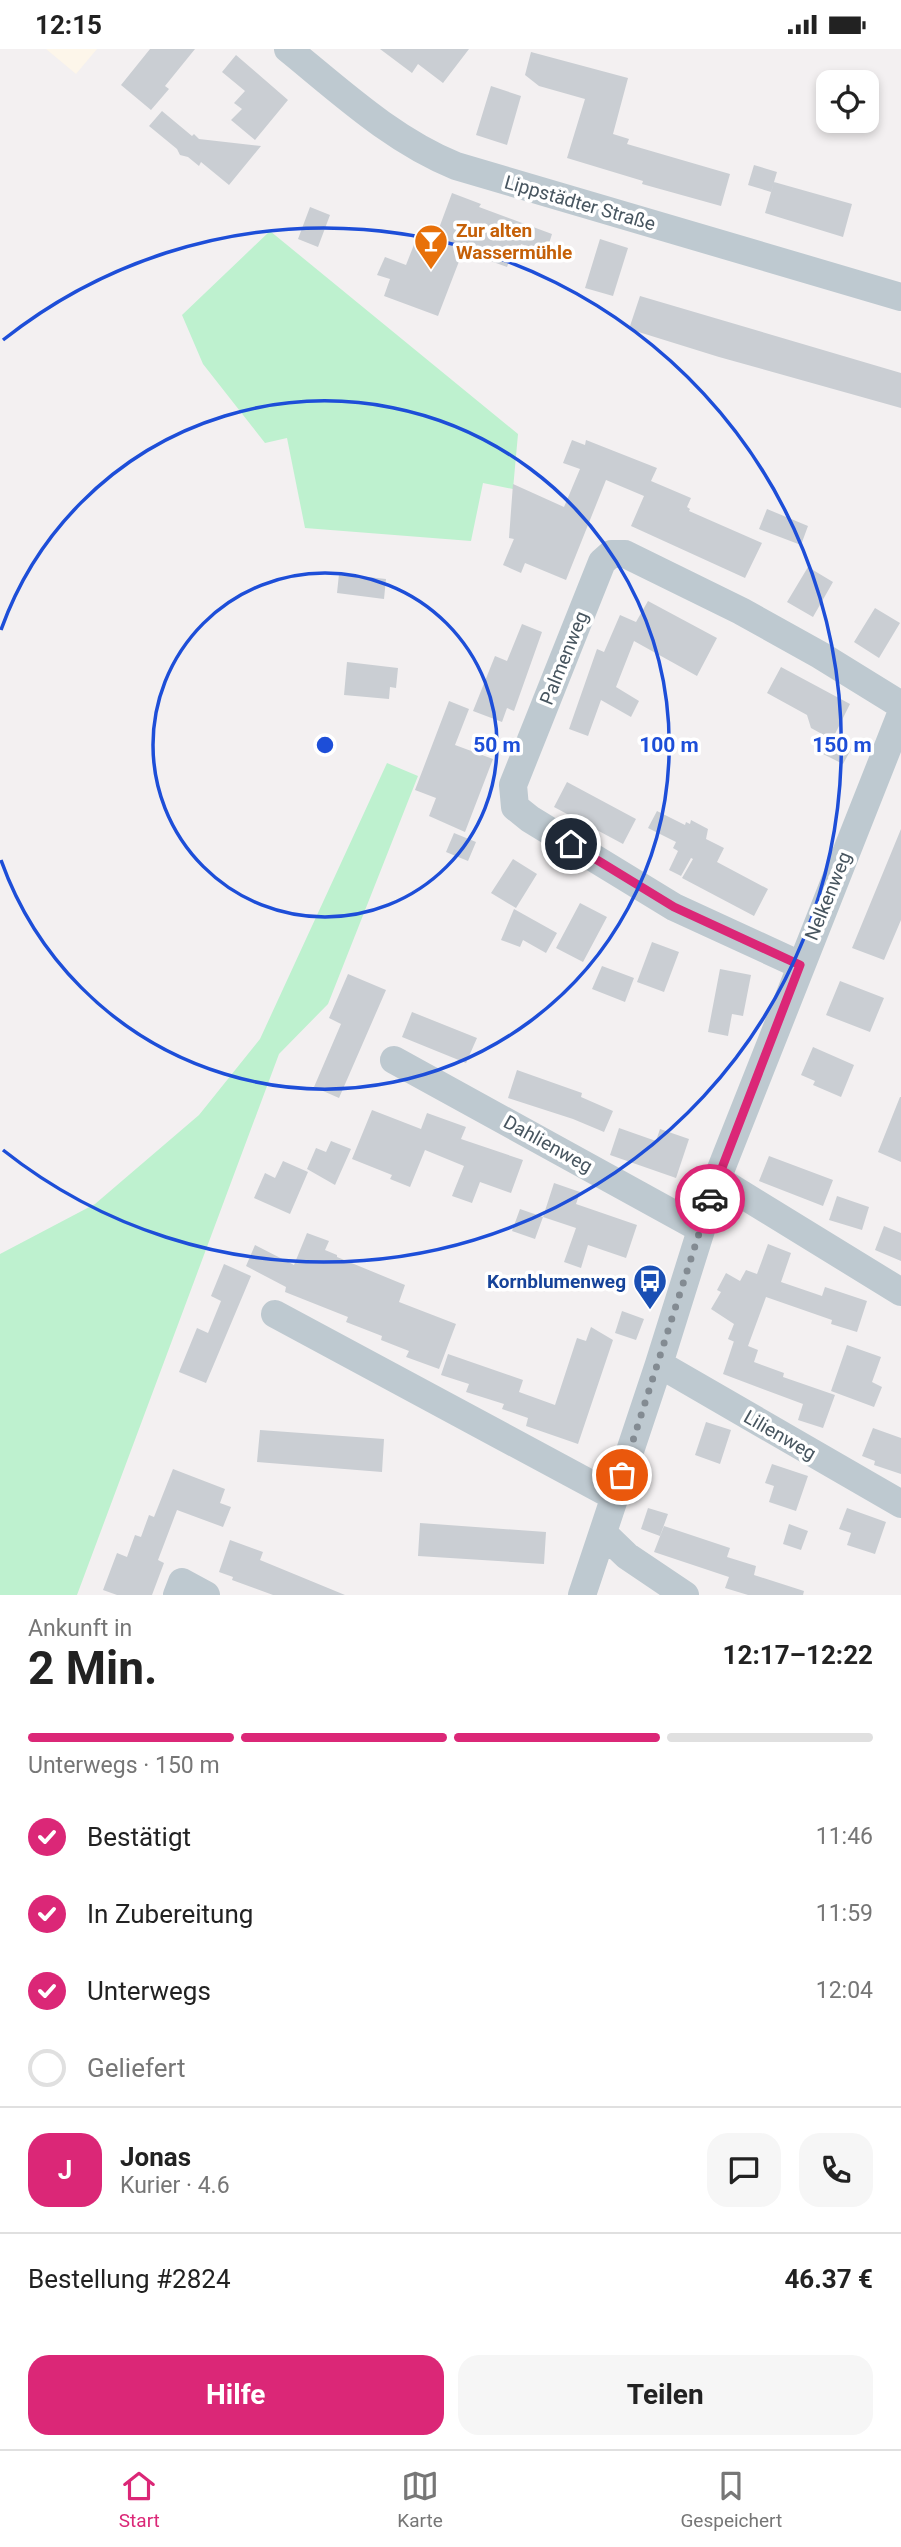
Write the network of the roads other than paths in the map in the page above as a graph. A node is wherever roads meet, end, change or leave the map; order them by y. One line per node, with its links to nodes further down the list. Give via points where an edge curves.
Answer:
1 (288, 49): 2 (street, Lippstädter Straße, via 401,137 448,162)
2 (901, 297)
3 (901, 705): 5 (street, Palmenweg, via 741,611 625,554 611,554 602,562 513,785 515,807 530,820 674,907)
4 (901, 714): 5 (street, Nelkenweg)
5 (800, 965): 7 (street, Nelkenweg)
6 (394, 1060): 8 (street, Dahlienweg)
7 (717, 1178): 8 (street, Nelkenweg); 9 (street)
8 (701, 1229): 11 (street, Nelkenweg)
9 (901, 1292)
10 (275, 1314): 12 (street)
11 (659, 1364): 12 (street, Nelkenweg); 13 (street, Lilienweg)
12 (615, 1497): 14 (street, Nelkenweg)
13 (901, 1504)
14 (603, 1533): 17 (street, Nelkenweg); 18 (street, via 626,1556)
15 (177, 1595): 16 (street, via 182,1582)
16 (206, 1595)
17 (582, 1595)
18 (685, 1595)

